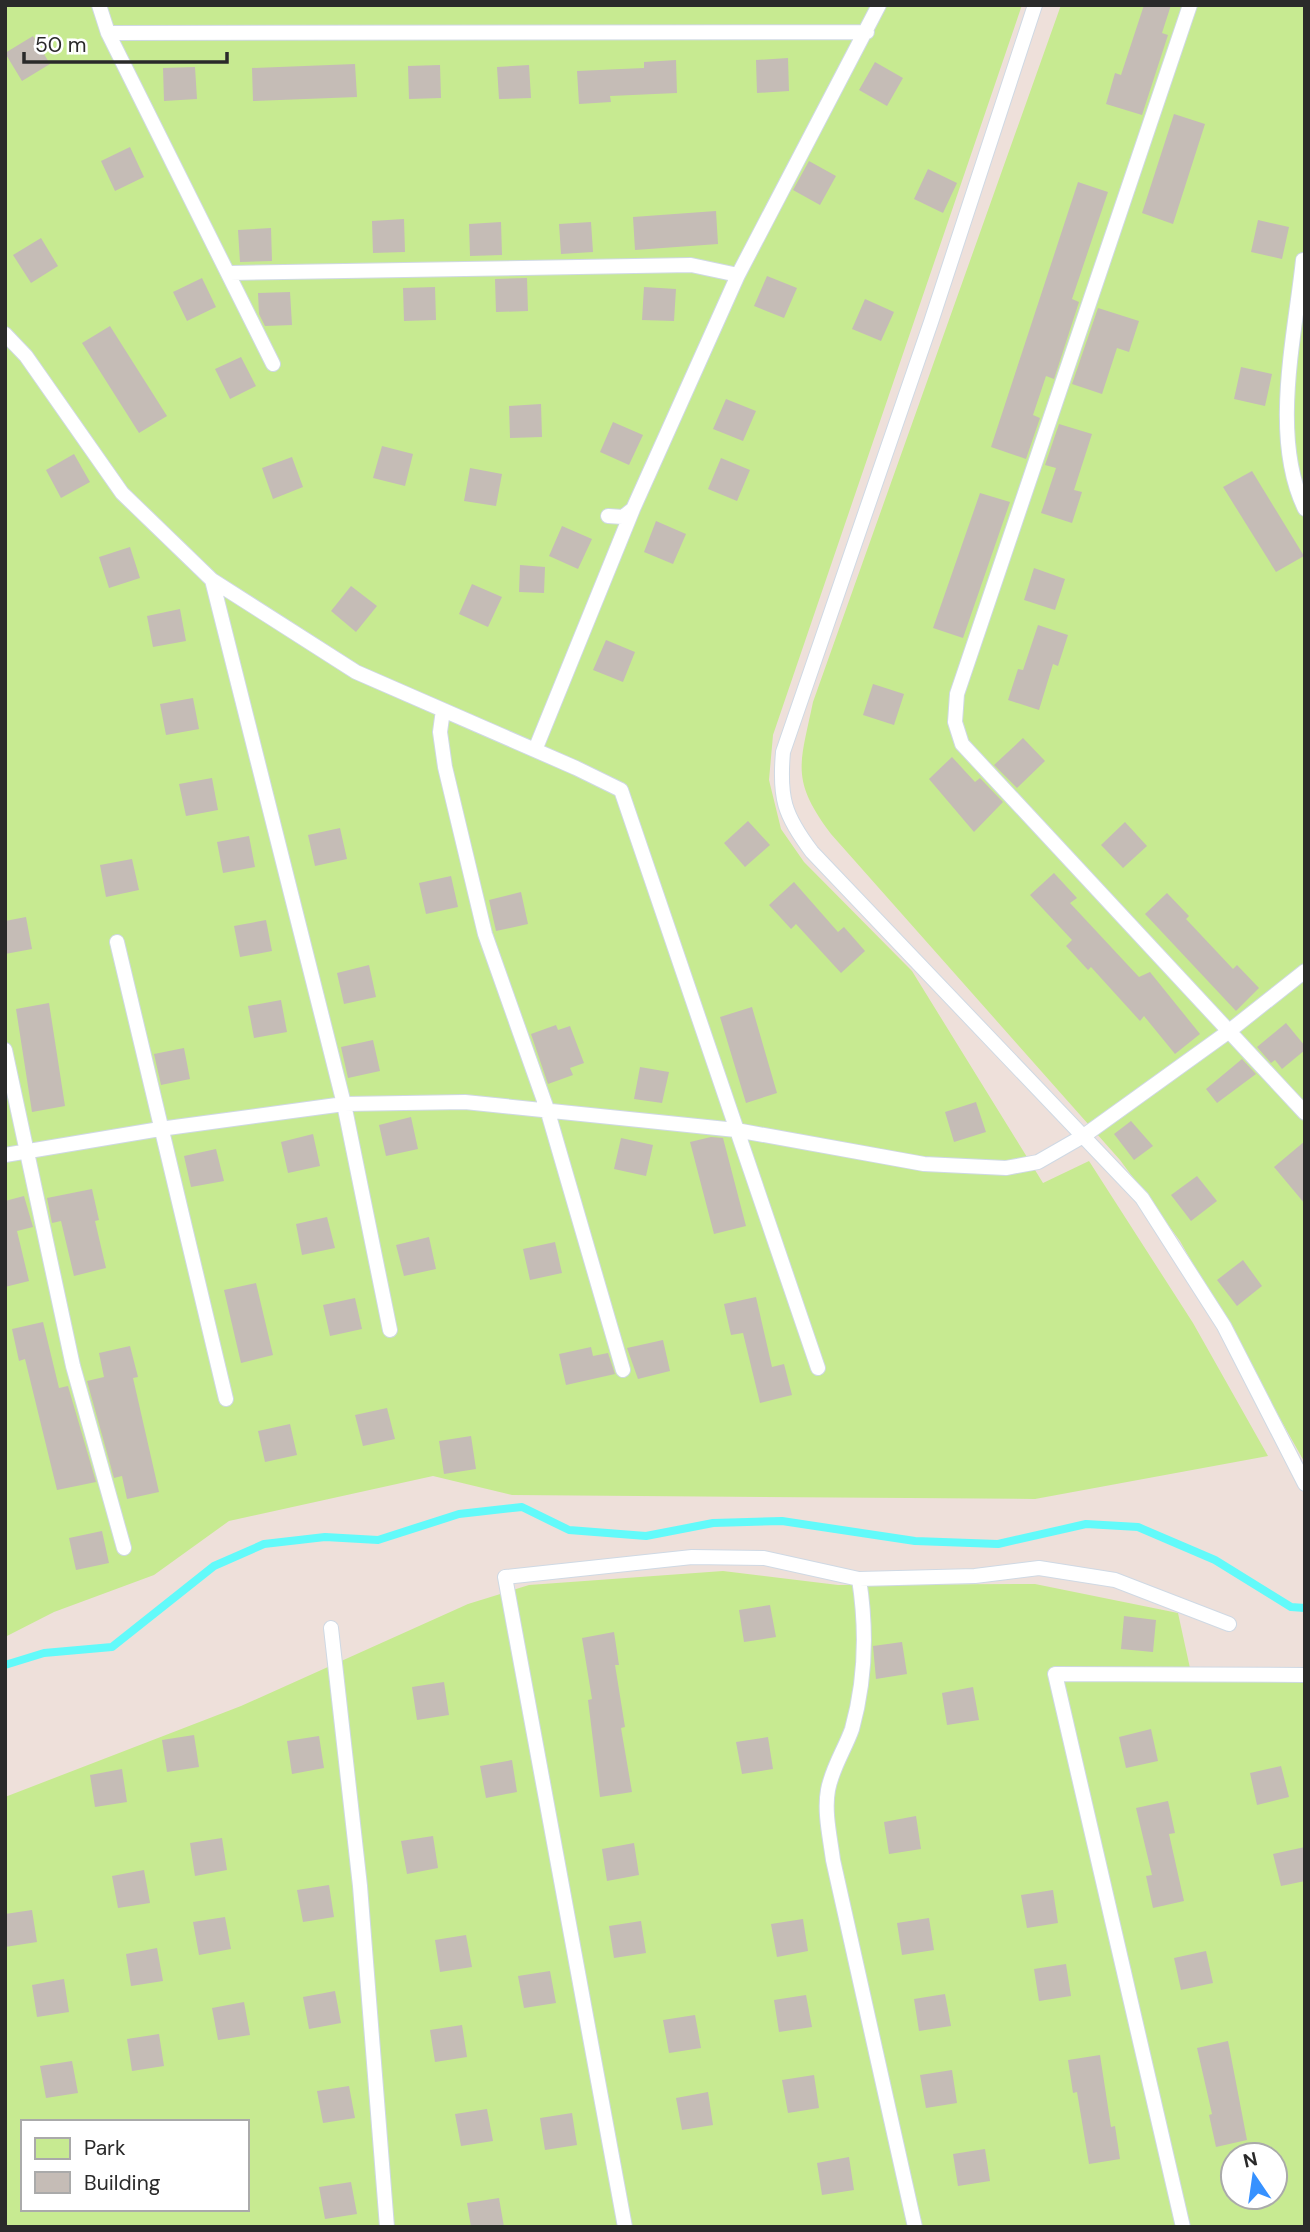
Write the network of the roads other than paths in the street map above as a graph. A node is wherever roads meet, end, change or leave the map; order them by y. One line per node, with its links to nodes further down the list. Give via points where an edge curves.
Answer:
1 (99, 5): 6 (lane)
2 (879, 5): 5 (lane)
3 (1035, 5): 27 (lane, via 783,752 780,789 789,823 811,852)
4 (1190, 5): 20 (lane, via 957,694 955,722 962,744)
5 (867, 32): 6 (lane); 9 (lane)
6 (108, 33): 8 (lane)
7 (1303, 260): 13 (lane, via 1286,423 1289,466)
8 (230, 273): 9 (lane, via 691,265); 11 (lane)
9 (738, 275): 12 (lane)
10 (5, 334): 15 (lane, via 26,356 122,493)
11 (273, 364)
12 (634, 509): 14 (lane, via 623,516); 17 (lane)
13 (1305, 509)
14 (608, 516)
15 (212, 580): 16 (lane, via 356,672); 22 (lane)
16 (443, 710): 17 (lane); 23 (lane, via 440,732 445,767 485,934)
17 (535, 750): 26 (lane, via 621,790)
18 (117, 942): 25 (lane)
19 (1305, 971): 20 (lane)
20 (1228, 1032): 24 (lane); 27 (lane)
21 (5, 1050): 28 (lane)
22 (344, 1104): 23 (lane, via 465,1102); 25 (lane); 30 (lane)
23 (547, 1110): 26 (lane); 32 (lane)
24 (1305, 1113)
25 (160, 1129): 28 (lane); 33 (lane)
26 (736, 1130): 27 (lane, via 924,1164 1006,1168 1038,1162); 31 (lane)
27 (1085, 1135): 34 (lane, via 1142,1198 1224,1326)
28 (29, 1151): 29 (lane); 35 (lane, via 73,1366)
29 (5, 1155)
30 (390, 1330)
31 (818, 1368)
32 (623, 1370)
33 (226, 1399)
34 (1305, 1484)
35 (124, 1548)
36 (859, 1579): 37 (lane, via 975,1576 1039,1568 1115,1580); 41 (lane, via 764,1558 692,1557 505,1577); 42 (lane, via 865,1665 851,1730 828,1789 828,1819)
37 (1229, 1624)
38 (331, 1628): 40 (lane, via 360,1886)
39 (1305, 1675): 43 (lane, via 1055,1674)
40 (387, 2227)
41 (625, 2227)
42 (915, 2227)
43 (1183, 2227)

